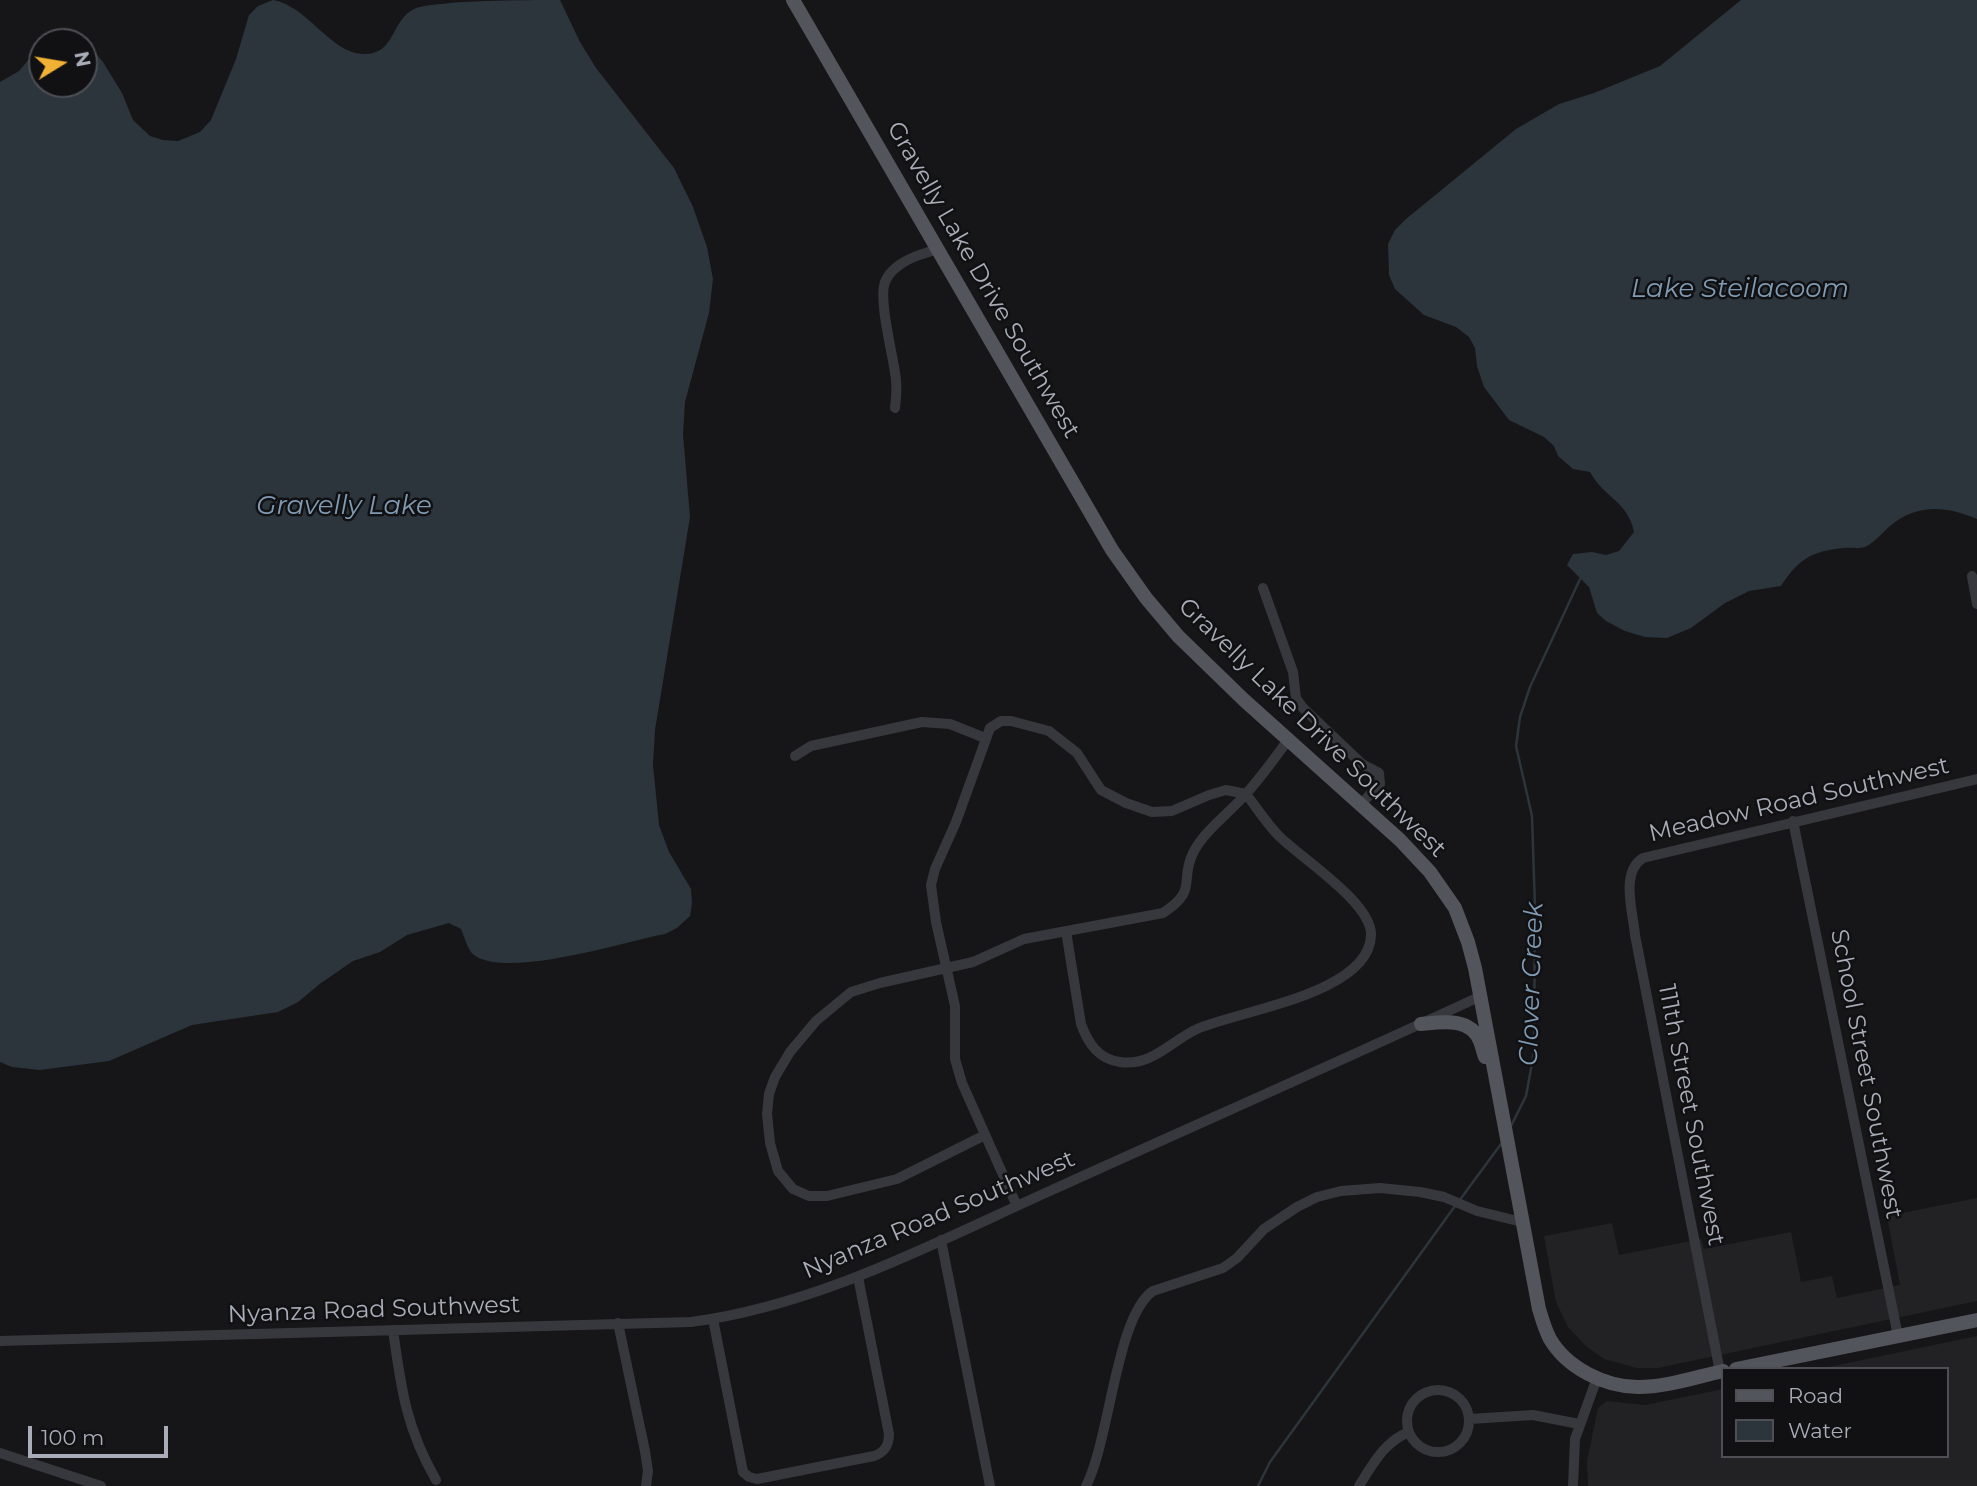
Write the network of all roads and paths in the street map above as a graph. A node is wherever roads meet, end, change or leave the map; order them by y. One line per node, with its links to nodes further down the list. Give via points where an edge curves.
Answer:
1 (793, 0): 2 (main road, Gravelly Lake Drive Southwest)
2 (939, 248): 3 (street, via 898,267 885,282 897,382); 8 (main road, Gravelly Lake Drive Southwest, via 1112,550 1146,598 1178,636)
3 (895, 408)
4 (1972, 576): 6 (street)
5 (1263, 588): 12 (street, via 1293,672 1296,698 1362,764 1379,774 1380,784)
6 (1977, 604)
7 (985, 738): 9 (street, via 950,724 922,722 811,746); 11 (street, via 1001,721 1043,729 1077,753 1101,790 1152,811 1172,811 1226,790); 16 (street, via 931,885)
8 (1288, 740): 11 (street); 12 (main road, Gravelly Lake Drive Southwest)
9 (795, 756)
10 (1977, 779): 13 (street, Meadow Road Southwest)
11 (1246, 794): 15 (street, via 1196,847 1186,890 1175,905 1163,913); 15 (street, via 1278,835 1360,906 1371,935 1366,953 1355,967 1329,985 1196,1030 1148,1059 1121,1063 1100,1054 1086,1038)
12 (1362, 804): 17 (main road, Gravelly Lake Drive Southwest, via 1443,888 1468,942)
13 (1793, 821): 14 (street, Meadow Road Southwest, via 1643,858); 29 (street, School Street Southwest)
14 (1634, 866): 32 (street, 111th Street Southwest, via 1630,886 1635,935)
15 (1066, 931): 16 (street, via 1017,941)
16 (946, 970): 20 (street, via 955,1006 955,1059); 20 (street, via 851,992 816,1021 790,1052 770,1088 767,1114 773,1157 781,1178 790,1186 803,1195 827,1196 887,1182)
17 (1481, 996): 18 (street, Nyanza Road Southwest); 19 (main road, Gravelly Lake Drive Southwest)
18 (1421, 1024): 19 (main road, via 1448,1022 1471,1028); 21 (street, Nyanza Road Southwest)
19 (1501, 1097): 22 (main road, Gravelly Lake Drive Southwest)
20 (985, 1135): 21 (street)
21 (1017, 1206): 23 (street, Nyanza Road Southwest)
22 (1522, 1222): 33 (main road, Gravelly Lake Drive Southwest, via 1545,1330 1568,1361); 42 (street, via 1420,1192 1341,1191 1297,1207 1264,1229 1231,1264 1161,1286 1144,1297 1131,1321)
23 (941, 1240): 24 (street, Nyanza Road Southwest); 41 (street)
24 (858, 1277): 25 (street, Nyanza Road Southwest, via 782,1303); 25 (street, via 889,1434 888,1445 874,1456 749,1477 741,1467)
25 (713, 1319): 27 (street, Nyanza Road Southwest)
26 (1977, 1320): 29 (main road)
27 (618, 1323): 28 (street, Nyanza Road Southwest); 40 (street, via 645,1451)
28 (393, 1330): 30 (street, Nyanza Road Southwest); 38 (street, via 404,1407)
29 (1898, 1336): 31 (main road)
30 (0, 1341)
31 (1745, 1367)
32 (1722, 1372): 33 (main road, Gravelly Lake Drive Southwest, via 1639,1387)
33 (1597, 1378): 35 (street)
34 (1470, 1419): 35 (street, via 1533,1415); 36 (street, via 1464,1439 1447,1451 1427,1450); 36 (street, via 1462,1400 1444,1389 1434,1389 1409,1407)
35 (1579, 1424): 44 (street)
36 (1409, 1432): 43 (street, via 1382,1451)
37 (0, 1453): 39 (street)
38 (436, 1480)
39 (101, 1486)
40 (646, 1486)
41 (990, 1486)
42 (1086, 1486)
43 (1359, 1486)
44 (1573, 1486)

